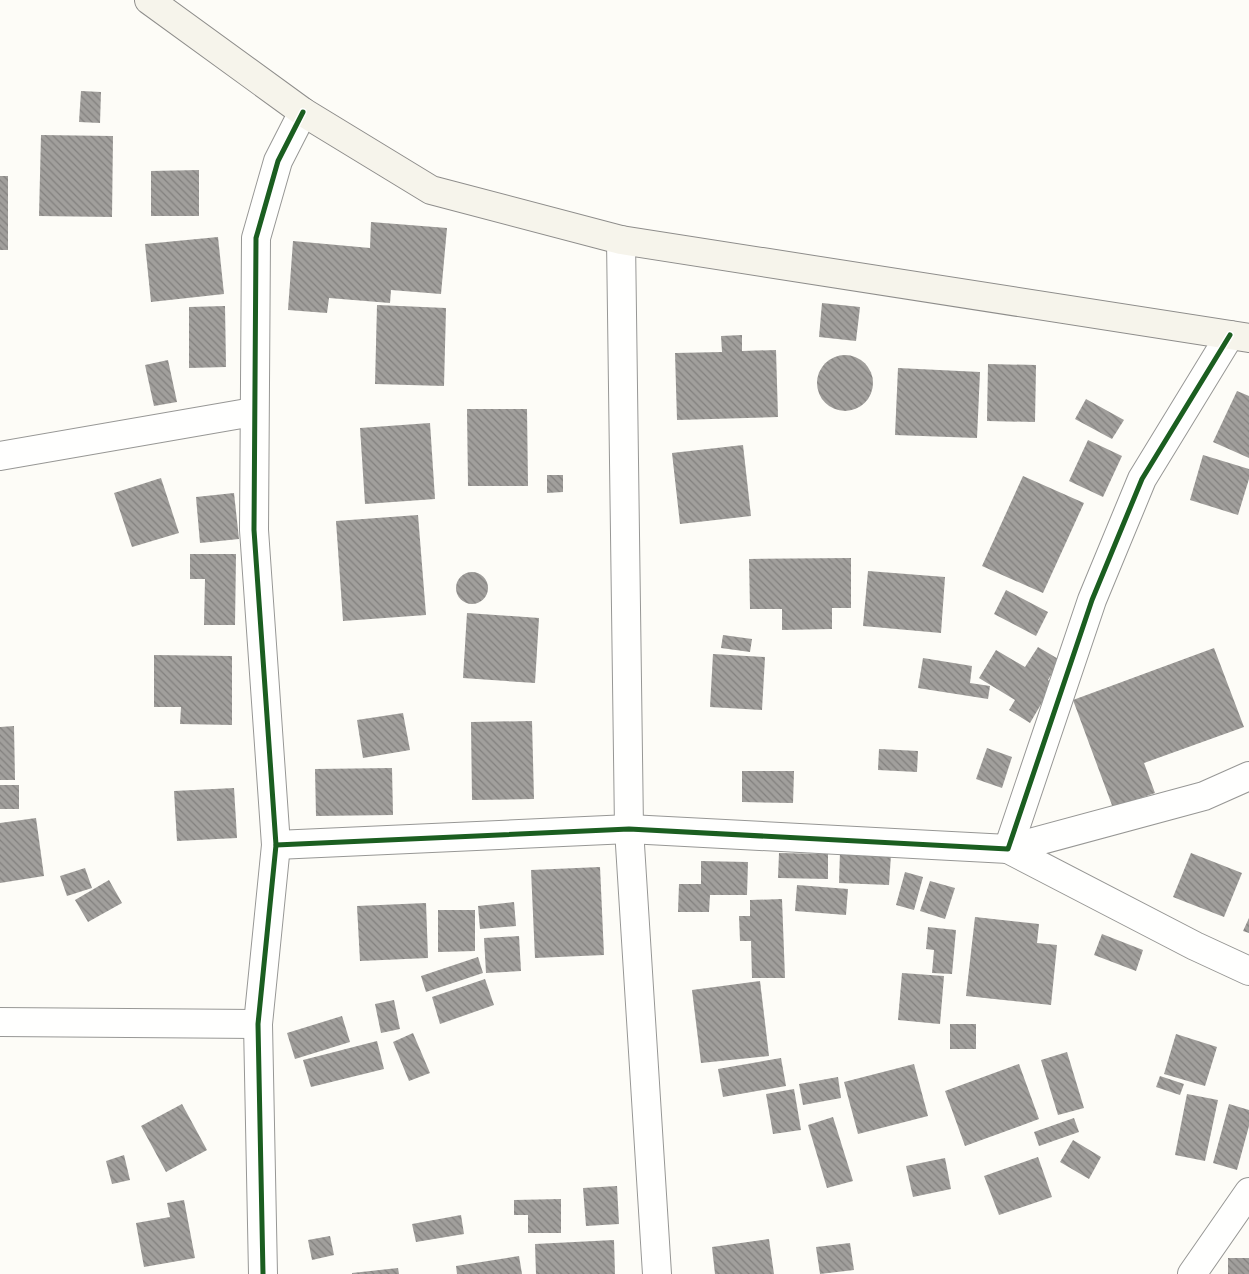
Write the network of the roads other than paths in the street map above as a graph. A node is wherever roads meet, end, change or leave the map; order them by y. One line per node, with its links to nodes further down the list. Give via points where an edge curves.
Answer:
1 (149, 0): 2 (main road)
2 (303, 112): 3 (main road, via 431,190); 5 (street, via 278,162 256,238)
3 (621, 240): 4 (main road); 8 (street)
4 (1240, 336): 10 (street, via 1142,479 1092,600)
5 (253, 412): 6 (street); 9 (street, via 254,530)
6 (0, 456)
7 (1249, 776): 10 (street, via 1204,796)
8 (630, 829): 9 (street); 10 (street); 16 (street)
9 (276, 845): 13 (street)
10 (1008, 848): 11 (street)
11 (1249, 971)
12 (0, 1022): 13 (street)
13 (258, 1024): 15 (street)
14 (1249, 1192): 17 (street)
15 (262, 1274)
16 (657, 1274)
17 (1192, 1274)

